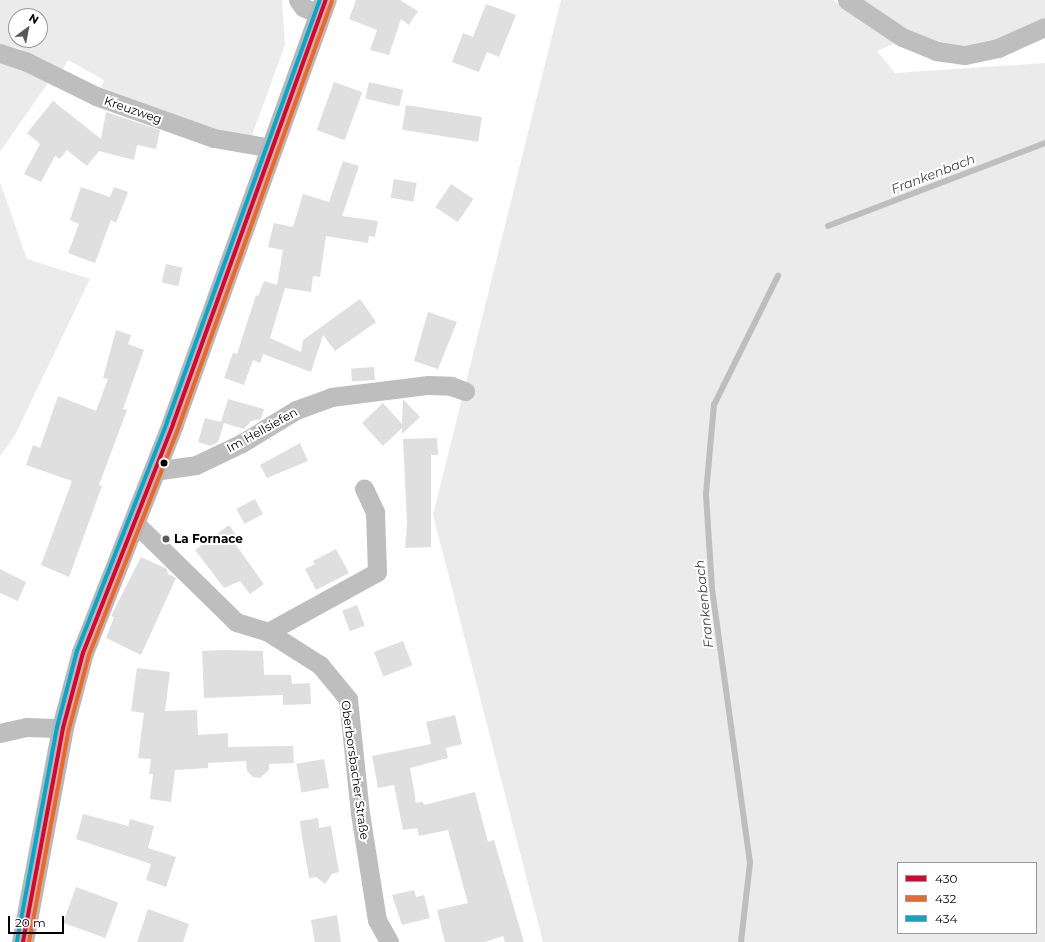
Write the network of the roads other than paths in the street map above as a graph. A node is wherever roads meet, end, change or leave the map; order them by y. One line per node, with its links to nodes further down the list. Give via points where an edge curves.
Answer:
1 (298, 0): 3 (street, via 303,7)
2 (847, 0): 4 (street, via 902,37 936,51 965,55 998,48)
3 (323, 8): 6 (main road)
4 (1045, 27)
5 (0, 53): 6 (street, Kreuzweg, via 26,62 96,96 214,138)
6 (272, 148): 8 (main road)
7 (465, 391): 8 (street, Im Hellsiefen, via 451,386 428,384 332,397 296,410 242,443 196,465)
8 (154, 471): 10 (main road)
9 (364, 488): 11 (street, via 375,512 377,572)
10 (134, 522): 11 (street, Oberborsbacher Straße, via 236,622); 12 (main road, via 83,652)
11 (268, 632): 15 (street, Oberborsbacher Straße, via 320,665 348,698 360,813 377,920)
12 (63, 728): 13 (street, via 26,727); 14 (main road)
13 (0, 733)
14 (23, 942)
15 (389, 942)

